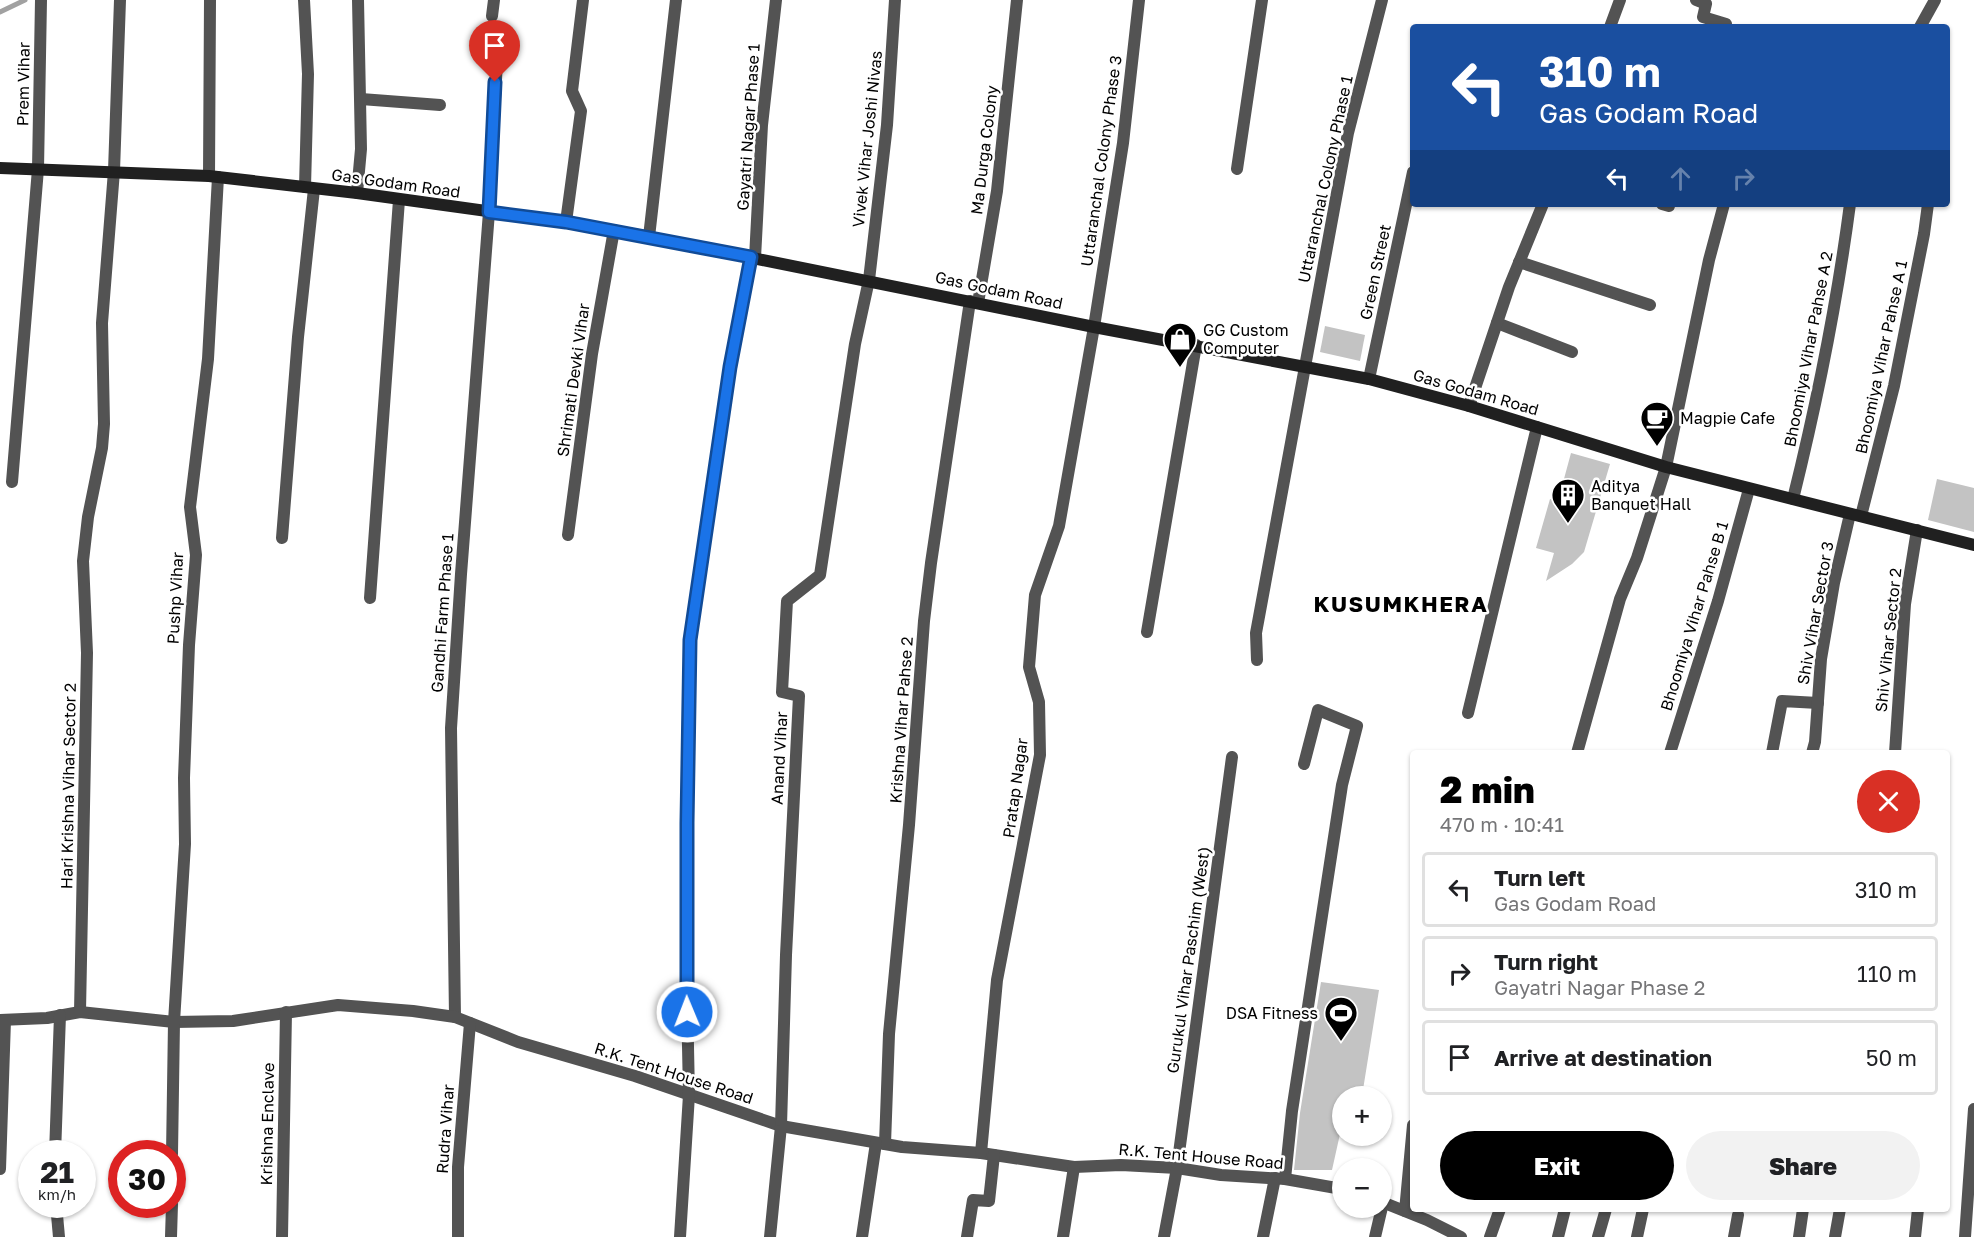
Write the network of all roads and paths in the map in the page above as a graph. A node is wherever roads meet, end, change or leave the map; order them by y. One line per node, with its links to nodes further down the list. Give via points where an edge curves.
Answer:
1 (41, 0): 26 (street, Prem Vihar)
2 (120, 0): 28 (street, Hari Krishna Vihar Sector 2)
3 (210, 0): 29 (street, Pushp Vihar)
4 (304, 0): 31 (street)
5 (358, 0): 23 (street)
6 (494, 0): 18 (street)
7 (583, 0): 39 (street, via 572,91 581,111)
8 (676, 0): 41 (street)
9 (776, 0): 42 (street, Gayatri Nagar Phase 1)
10 (895, 0): 44 (street, Vivek Vihar Joshi Nivas)
11 (1017, 0): 45 (street, Ma Durga Colony, via 997,191)
12 (1139, 0): 48 (street, Uttaranchal Colony Phase 3, via 1123,143)
13 (1262, 0): 27 (street)
14 (1382, 0): 51 (street, Uttaranchal Colony Phase 1, via 1348,134)
15 (1620, 0): 19 (street)
16 (1696, 0): 20 (street, via 1706,4 1703,17)
17 (1935, 0): 21 (street)
18 (492, 16)
19 (1611, 24)
20 (1726, 24)
21 (1922, 24)
22 (497, 61): 38 (street, Gandhi Farm Phase 1)
23 (361, 99): 24 (street); 32 (street)
24 (440, 105)
25 (0, 168): 26 (main road, Gas Godam Road)
26 (38, 169): 28 (main road, Gas Godam Road); 56 (street, Prem Vihar)
27 (1237, 169)
28 (114, 171): 29 (main road, Gas Godam Road); 76 (street, Hari Krishna Vihar Sector 2, via 102,323 104,424 83,561 87,652)
29 (213, 177): 31 (main road, Gas Godam Road); 81 (street, Pushp Vihar, via 208,359 190,507 196,555)
30 (1410, 185): 52 (street, Green Street)
31 (310, 188): 32 (main road, Gas Godam Road); 62 (street)
32 (357, 193): 33 (main road, Gas Godam Road)
33 (399, 200): 38 (main road, Gas Godam Road); 64 (street)
34 (1542, 207): 43 (street)
35 (1723, 207): 55 (street)
36 (1850, 207): 58 (street, Bhoomiya Vihar Pahse A 2, via 1820,384)
37 (1928, 207): 59 (street, Bhoomiya Vihar Pahse A 1, via 1894,386)
38 (489, 212): 39 (main road, Gas Godam Road); 79 (street, Gandhi Farm Phase 1, via 451,728)
39 (566, 222): 40 (main road, Gas Godam Road)
40 (614, 230): 41 (main road, Gas Godam Road); 61 (street, Shrimati Devki Vihar, via 592,354)
41 (649, 237): 42 (main road, Gas Godam Road)
42 (753, 257): 44 (main road, Gas Godam Road); 83 (street, Gayatri Nagar Phase 1, via 730,367 690,640)
43 (1519, 262): 46 (street); 47 (street)
44 (869, 280): 45 (main road, Gas Godam Road); 85 (street, Anand Vihar, via 855,344 820,575 787,601 782,692 799,696)
45 (974, 302): 48 (main road, Gas Godam Road); 88 (street, Krishna Vihar Pahse 2, via 924,621)
46 (1650, 305)
47 (1497, 323): 50 (street); 53 (street)
48 (1094, 327): 49 (main road, Gas Godam Road); 89 (street, Pratap Nagar, via 1059,526 1035,595 1029,667 1039,702 1040,755 997,980)
49 (1196, 345): 51 (main road, Gas Godam Road); 65 (street)
50 (1572, 352)
51 (1305, 366): 52 (main road, Gas Godam Road); 66 (street, Uttaranchal Colony Phase 1, via 1256,633)
52 (1369, 378): 53 (main road, Gas Godam Road)
53 (1468, 406): 54 (main road, Gas Godam Road)
54 (1537, 427): 55 (main road, Gas Godam Road); 68 (street)
55 (1666, 467): 57 (main road, Gas Godam Road); 69 (street, via 1620,599)
56 (12, 482)
57 (1749, 489): 58 (main road, Gas Godam Road); 70 (street, Bhoomiya Vihar Pahse B 1)
58 (1793, 499): 59 (main road, Gas Godam Road)
59 (1856, 515): 60 (main road, Gas Godam Road); 67 (street, Shiv Vihar Sector 3, via 1834,583)
60 (1917, 530): 63 (main road, Gas Godam Road); 73 (street, Shiv Vihar Sector 2, via 1905,604)
61 (568, 535)
62 (282, 538)
63 (1974, 545)
64 (370, 598)
65 (1147, 632)
66 (1257, 660)
67 (1818, 703): 71 (street, via 1782,700); 72 (street, Shiv Vihar Sector 3)
68 (1468, 713)
69 (1578, 750)
70 (1671, 750)
71 (1773, 750)
72 (1813, 750)
73 (1895, 750)
74 (1232, 757): 93 (street, Gurukul Vihar Paschim (West))
75 (1304, 764): 95 (street, via 1318,710 1357,726 1342,784)
76 (80, 1012): 78 (street, R.K. Tent House Road); 81 (street, R.K. Tent House Road)
77 (286, 1012): 79 (street, R.K. Tent House Road, via 338,1005); 81 (street, R.K. Tent House Road, via 233,1021); 112 (street, Krishna Enclave)
78 (60, 1015): 80 (street, R.K. Tent House Road); 86 (street)
79 (455, 1017): 82 (street, R.K. Tent House Road)
80 (3, 1020): 94 (street)
81 (174, 1022): 87 (street, Pushp Vihar)
82 (470, 1023): 83 (street, R.K. Tent House Road); 113 (street, Rudra Vihar, via 458,1167)
83 (688, 1095): 85 (street, R.K. Tent House Road); 114 (street, Gayatri Nagar Phase 1)
84 (1974, 1109): 131 (street)
85 (781, 1126): 88 (street, R.K. Tent House Road); 115 (street)
86 (56, 1140)
87 (172, 1140)
88 (880, 1143): 89 (street, R.K. Tent House Road); 116 (street, Krishna Vihar Pahse 2)
89 (981, 1153): 90 (street, R.K. Tent House Road)
90 (994, 1155): 92 (street, R.K. Tent House Road); 117 (street, via 989,1201 973,1200)
91 (1410, 1157): 98 (street)
92 (1074, 1167): 93 (street, R.K. Tent House Road); 118 (street)
93 (1177, 1168): 95 (street, R.K. Tent House Road); 119 (street, Gurukul Vihar Paschim (West))
94 (0, 1169)
95 (1280, 1179): 96 (street, R.K. Tent House Road); 120 (street)
96 (1332, 1187)
97 (1392, 1206): 98 (street)
98 (1405, 1211): 122 (street)
99 (1499, 1212): 123 (street)
100 (1565, 1212): 124 (street)
101 (1605, 1212): 125 (street)
102 (1642, 1212): 126 (street)
103 (1803, 1212): 128 (street)
104 (1839, 1212): 129 (street)
105 (1918, 1212): 130 (street)
106 (1738, 1215): 127 (street)
107 (57, 1218): 110 (street)
108 (172, 1218): 111 (street)
109 (1379, 1218): 121 (street)
110 (59, 1237)
111 (171, 1237)
112 (282, 1237)
113 (458, 1237)
114 (680, 1237)
115 (770, 1237)
116 (862, 1237)
117 (967, 1237)
118 (1063, 1237)
119 (1164, 1237)
120 (1263, 1237)
121 (1375, 1237)
122 (1461, 1237)
123 (1490, 1237)
124 (1558, 1237)
125 (1598, 1237)
126 (1637, 1237)
127 (1734, 1237)
128 (1799, 1237)
129 (1835, 1237)
130 (1915, 1237)
131 (1965, 1237)

